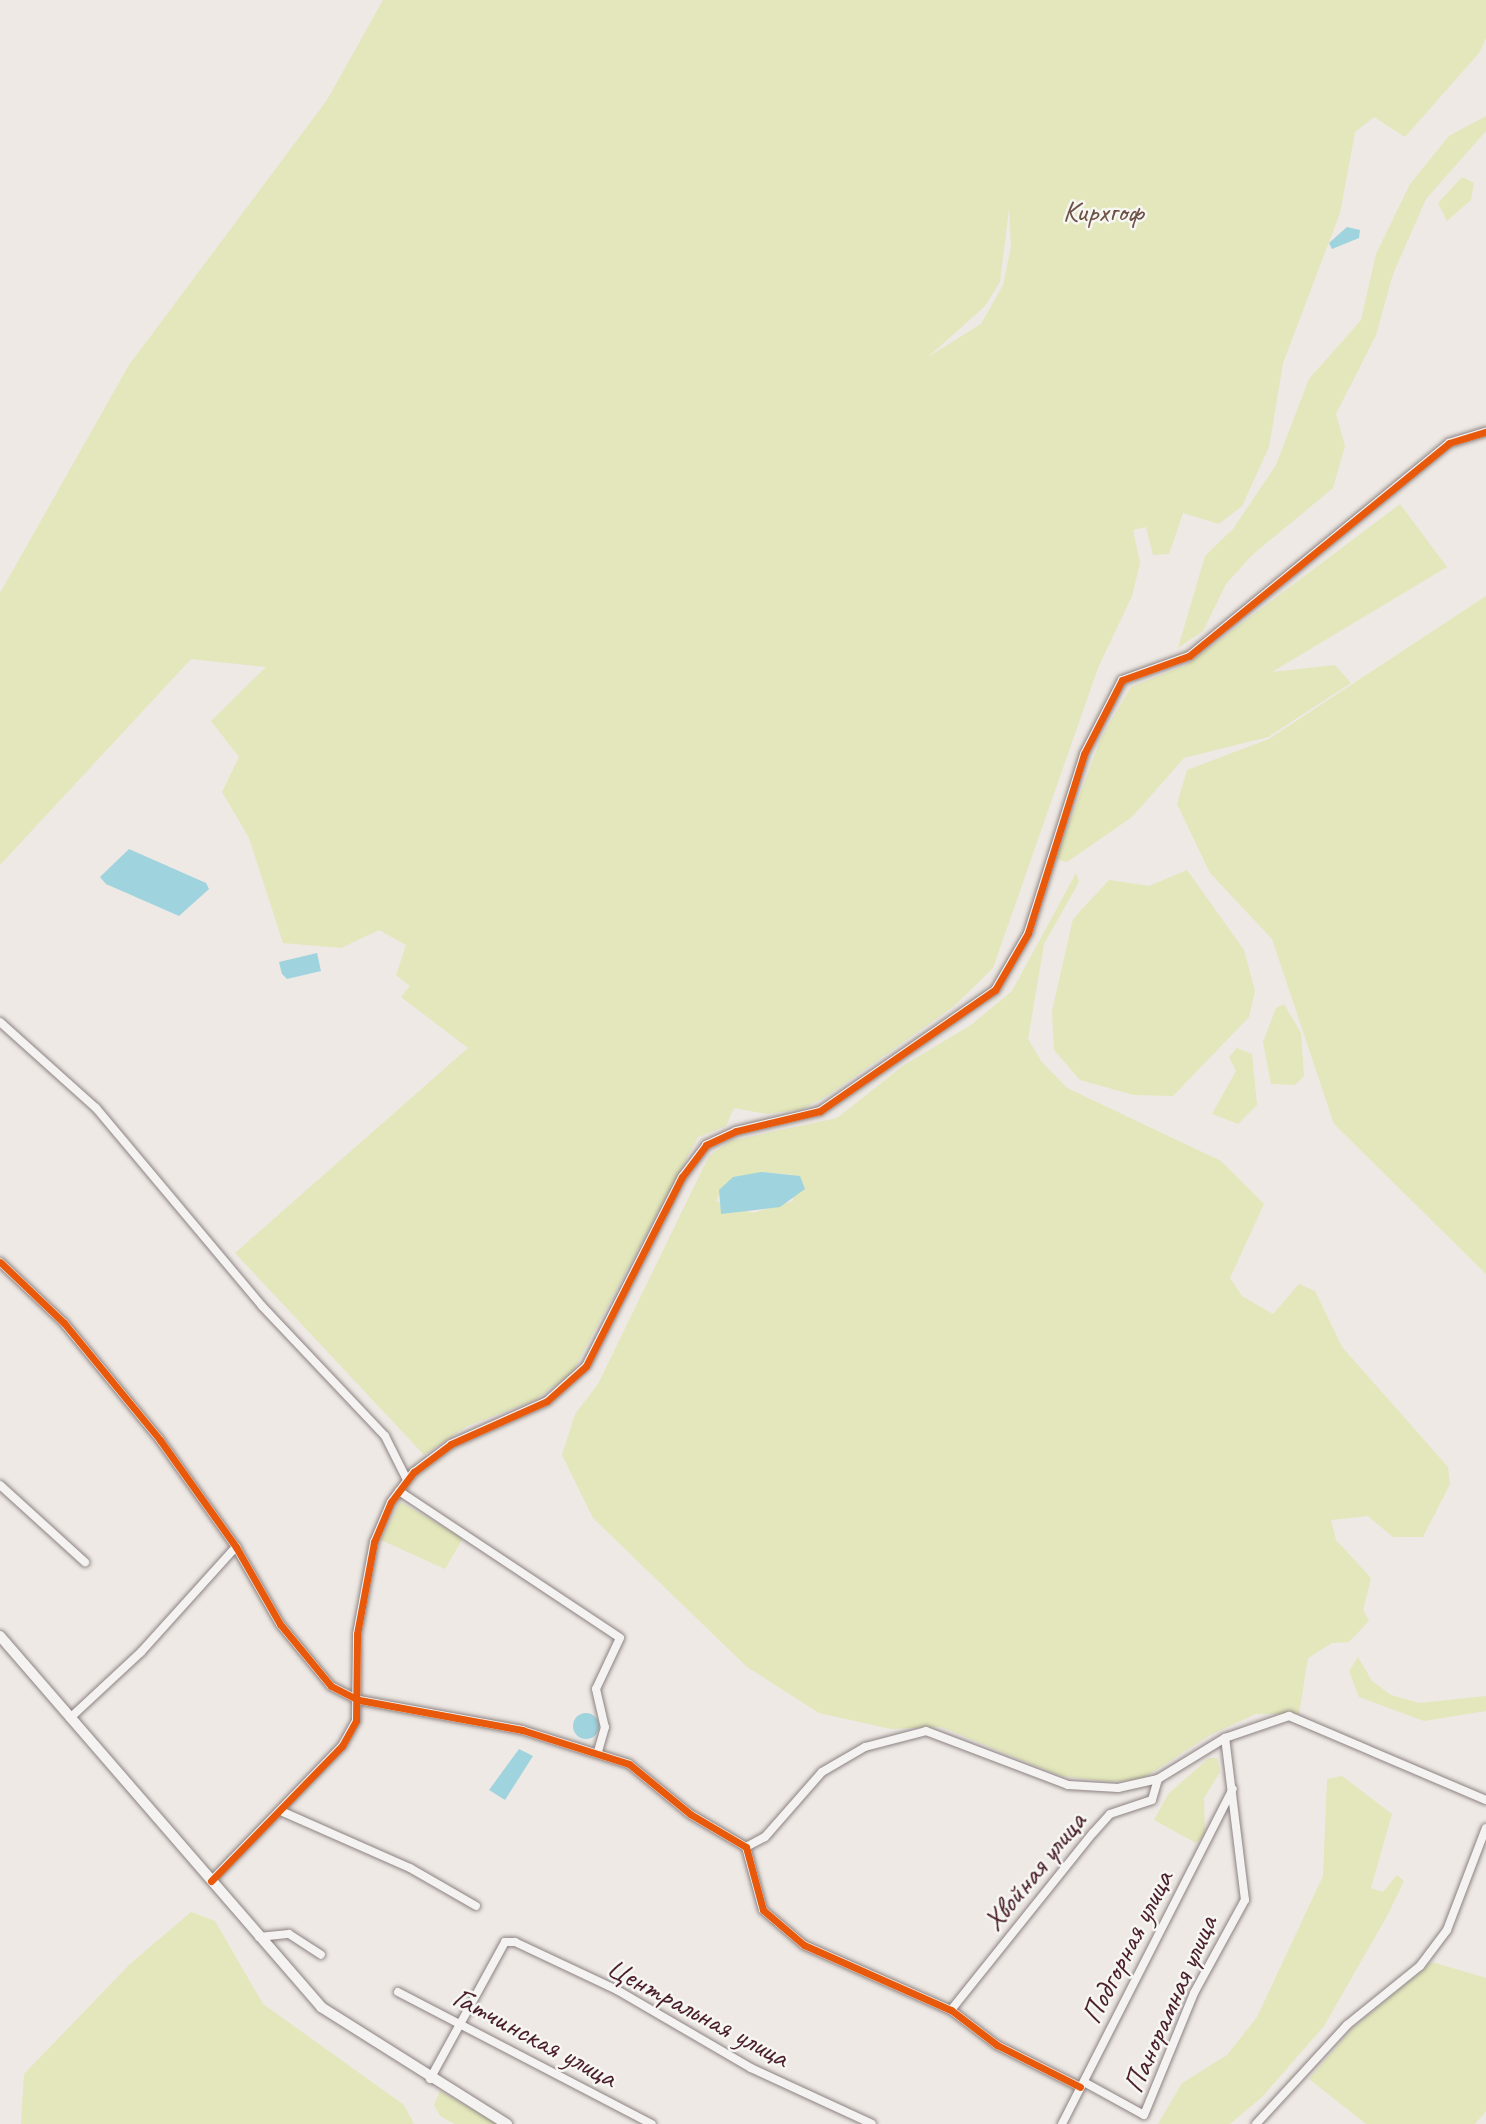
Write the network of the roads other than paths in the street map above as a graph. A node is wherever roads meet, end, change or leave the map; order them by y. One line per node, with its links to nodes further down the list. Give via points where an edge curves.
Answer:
1 (1486, 432): 4 (street, via 1449,443 1189,656 1122,680 1084,754 1028,933 995,990 821,1111 736,1131 706,1145 682,1177 586,1366 547,1401 451,1444)
2 (0, 1022): 4 (street, via 96,1108 262,1306 385,1436)
3 (0, 1262): 7 (street, via 64,1323 160,1440)
4 (407, 1480): 6 (street)
5 (0, 1485): 8 (street)
6 (398, 1491): 10 (street, via 374,1542 364,1590 357,1634); 13 (street, via 620,1638 596,1689 605,1727)
7 (236, 1547): 10 (street, via 310,1666); 11 (street, via 141,1652)
8 (85, 1562)
9 (0, 1636): 11 (street)
10 (359, 1700): 13 (street, via 443,1712); 17 (street, via 342,1746)
11 (70, 1718): 20 (street)
12 (1225, 1738): 14 (street); 15 (street); 16 (street, via 1262,1722 1304,1719)
13 (598, 1751): 19 (street, via 629,1764 690,1815)
14 (1158, 1779): 19 (street, via 1118,1788 1068,1785 926,1731 865,1747 822,1772 765,1837); 25 (street, Хвойная улица, via 1152,1800 1110,1814)
15 (1233, 1789): 28 (street, Подгорная улица); 28 (street, Панорамная улица, via 1248,1887 1144,2115)
16 (1486, 1800)
17 (283, 1812): 20 (street); 21 (street, via 410,1867)
18 (1486, 1828): 33 (street, via 1447,1930 1420,1966 1347,2025)
19 (746, 1847): 25 (street, via 763,1910 804,1945)
20 (211, 1881): 22 (street)
21 (477, 1906)
22 (259, 1937): 23 (street, via 289,1934); 27 (street, via 321,2007)
23 (321, 1955)
24 (398, 1992): 26 (street, Гатчинская улица)
25 (951, 2010): 28 (street, via 997,2045)
26 (462, 2024): 27 (street); 30 (street, Гатчинская улица); 31 (street, Центральная улица, via 505,1941 617,1990 751,2068)
27 (430, 2079): 29 (street)
28 (1082, 2084): 32 (street, Подгорная улица)
29 (507, 2124)
30 (652, 2124)
31 (872, 2124)
32 (1062, 2124)
33 (1256, 2124)

